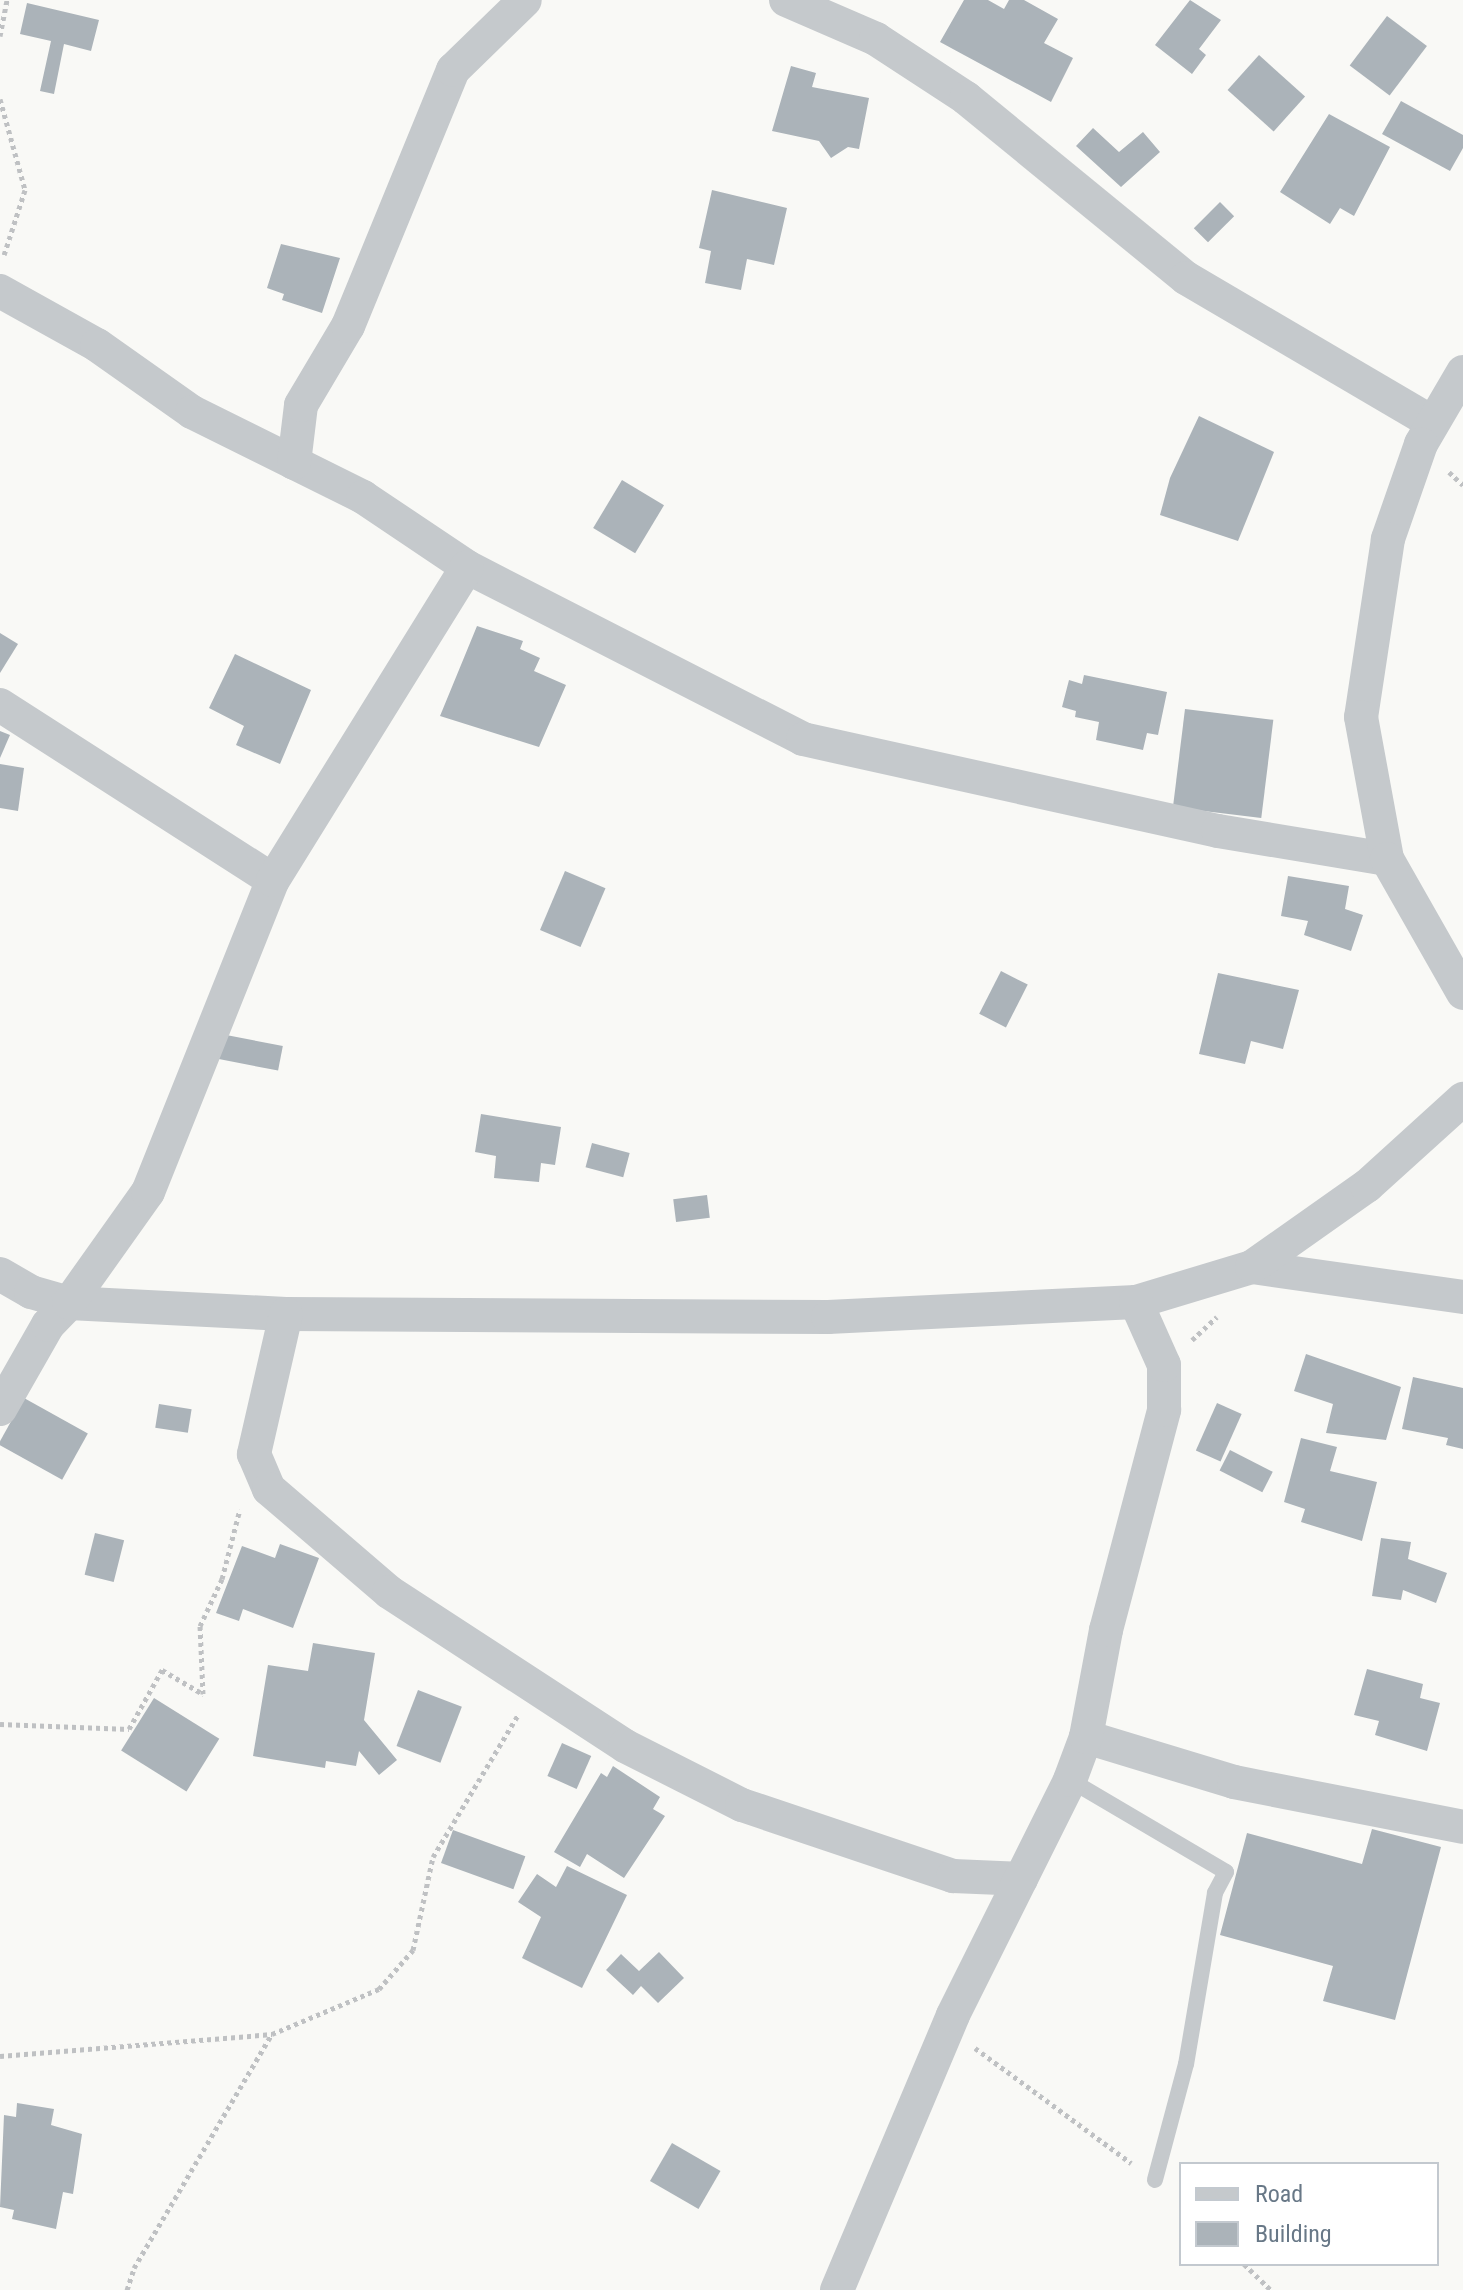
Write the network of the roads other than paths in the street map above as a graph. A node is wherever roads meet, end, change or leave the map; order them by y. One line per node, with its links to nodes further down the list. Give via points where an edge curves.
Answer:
1 (525, 0): 6 (street, via 453,70 348,326 301,405)
2 (786, 0): 5 (street, via 876,39 966,98 1186,278)
3 (0, 291): 6 (street, via 97,345 192,412)
4 (1463, 372): 5 (street)
5 (1431, 422): 9 (street, via 1388,539 1361,717)
6 (294, 463): 7 (street, via 363,497)
7 (467, 567): 9 (street, via 803,739 1218,831); 10 (street)
8 (0, 705): 10 (street)
9 (1387, 859): 11 (street)
10 (273, 880): 17 (street, via 148,1192)
11 (1463, 993)
12 (1463, 1099): 13 (street, via 1367,1186)
13 (1252, 1267): 15 (street); 16 (street)
14 (0, 1274): 17 (street, via 31,1292)
15 (1463, 1297)
16 (1136, 1302): 18 (street, via 828,1317); 20 (street, via 1164,1365 1164,1410 1106,1630)
17 (69, 1303): 18 (street); 19 (street, via 48,1325)
18 (286, 1314): 23 (street, via 254,1454 269,1489 389,1592 625,1746 742,1805 953,1876)
19 (0, 1409)
20 (1086, 1737): 21 (street); 22 (street, via 1234,1782)
21 (1070, 1780): 23 (street); 24 (lane, via 1226,1872 1215,1893 1186,2064)
22 (1463, 1827)
23 (1021, 1879): 25 (street, via 953,2015)
24 (1155, 2180)
25 (837, 2290)

